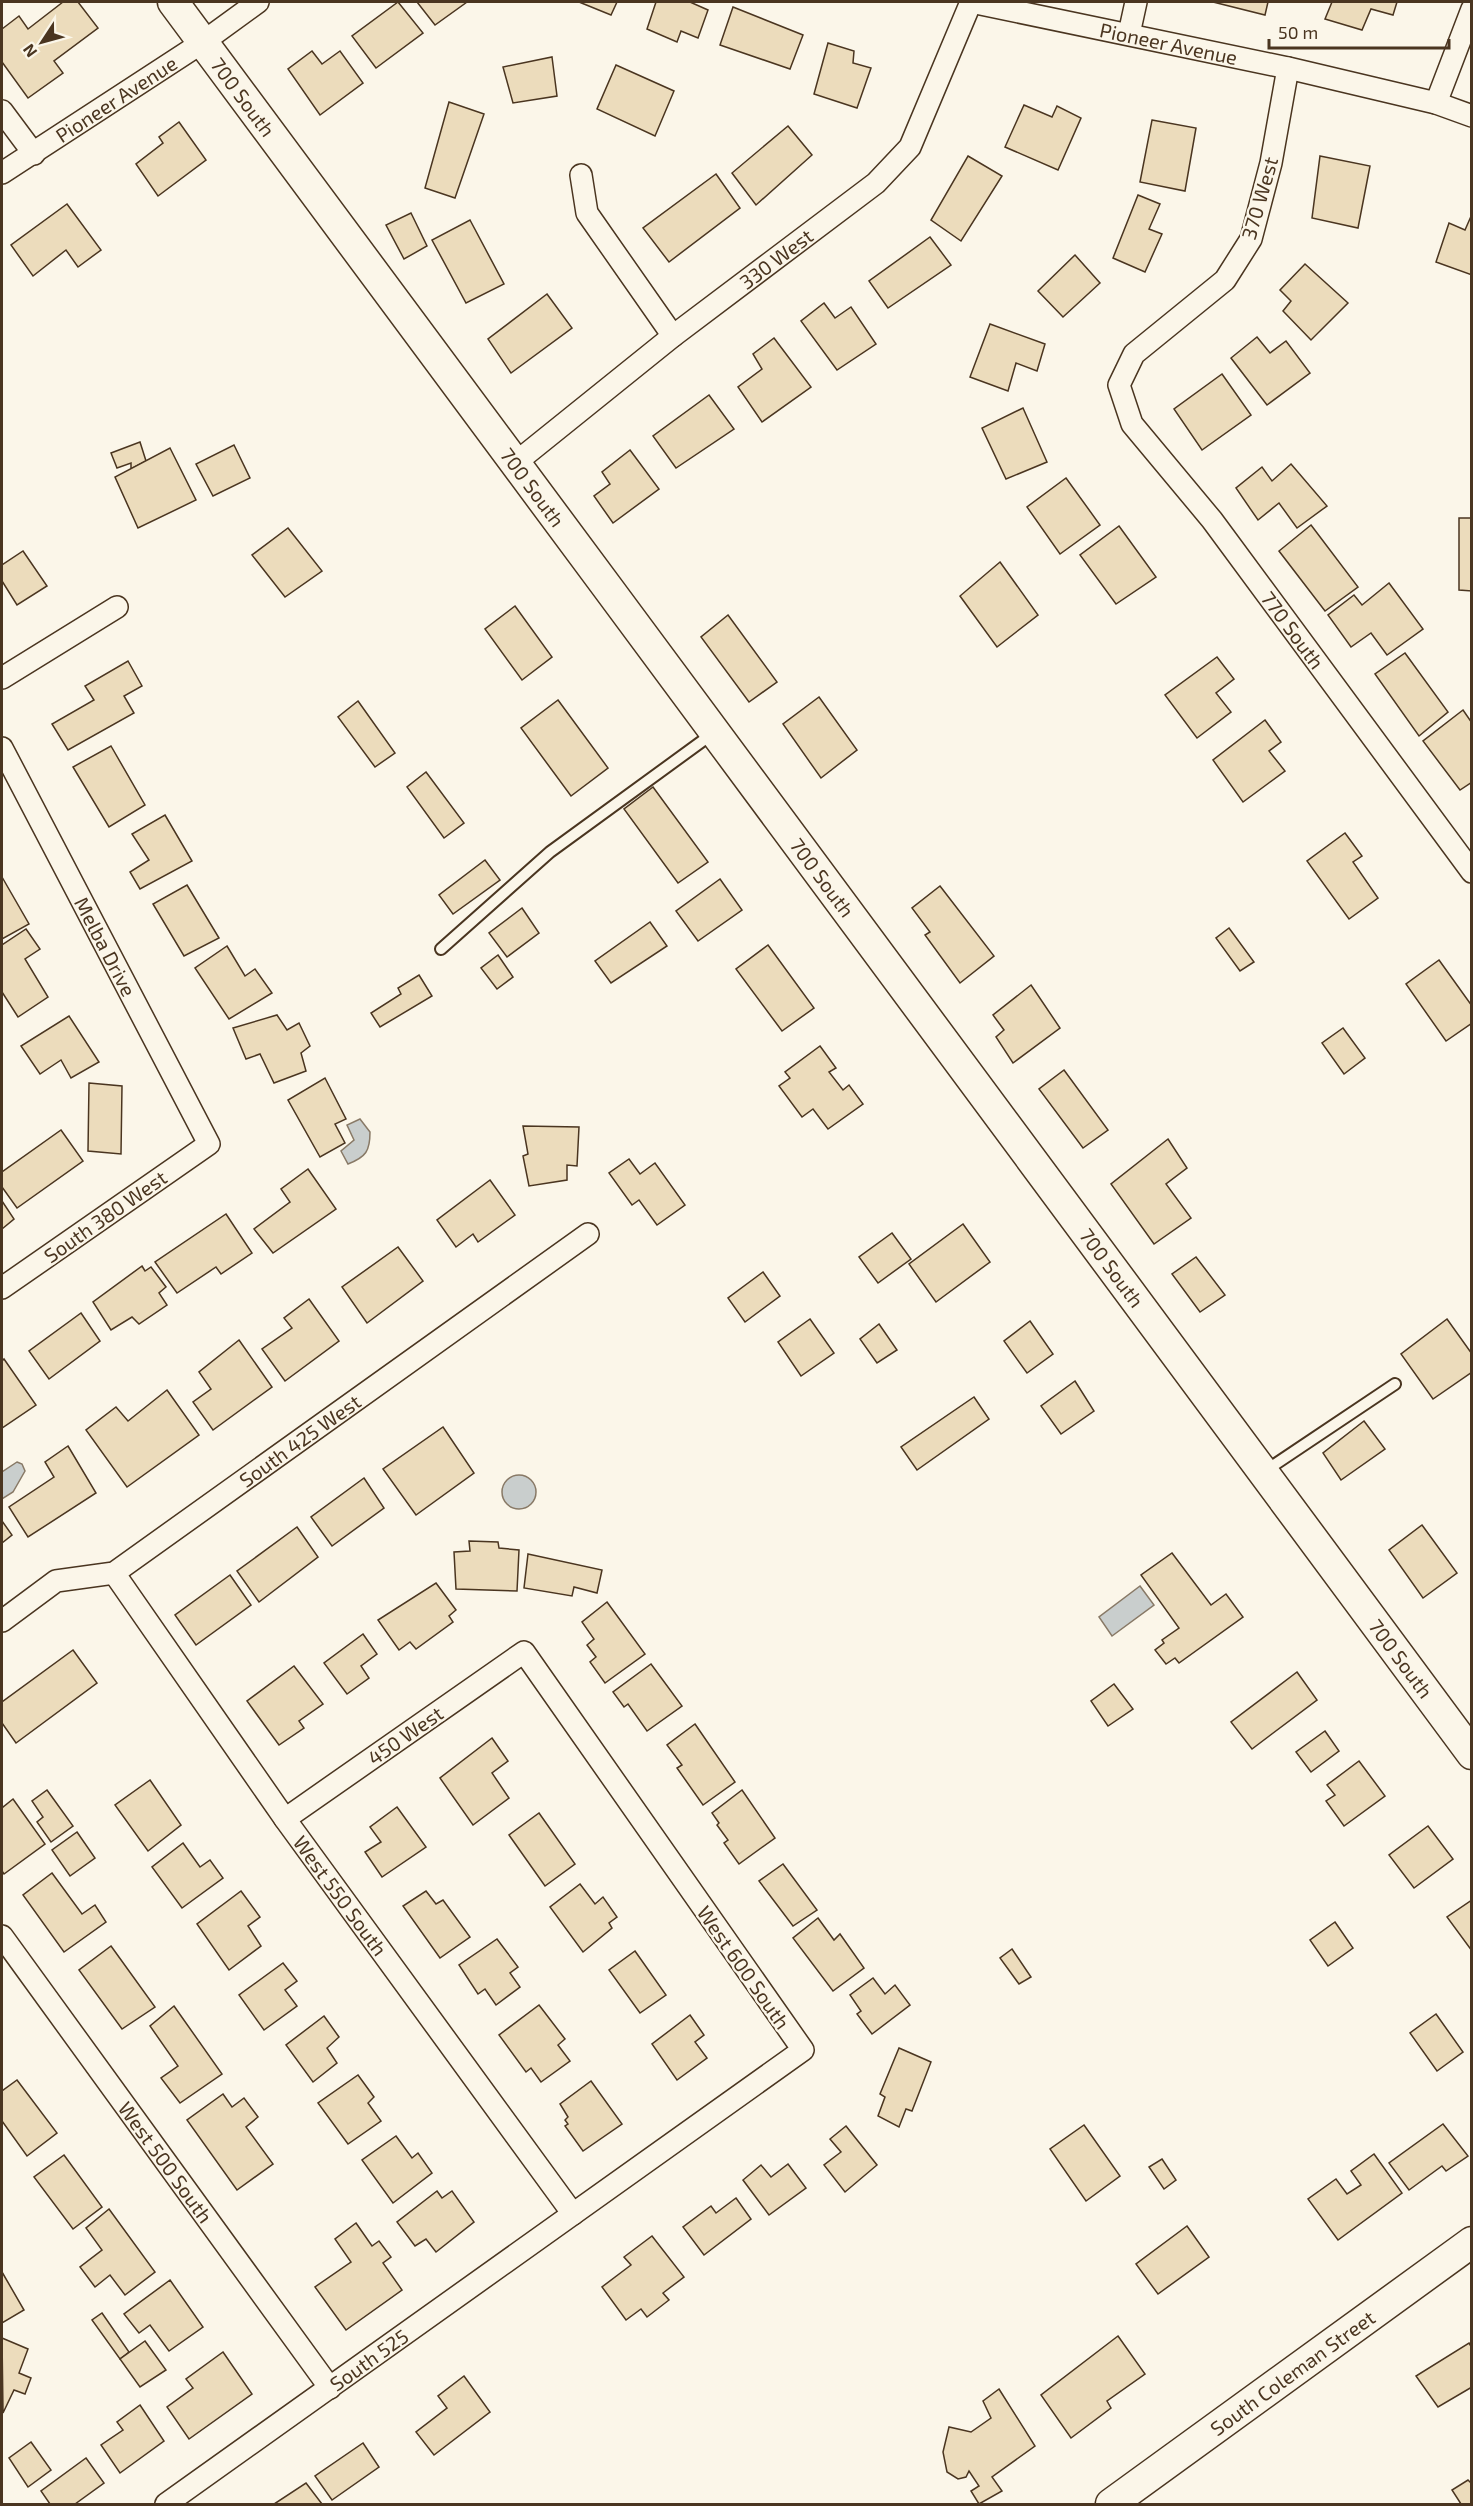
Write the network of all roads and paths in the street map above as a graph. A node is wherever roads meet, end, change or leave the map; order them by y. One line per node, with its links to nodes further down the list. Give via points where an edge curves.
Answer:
1 (173, 2): 7 (street, 700 South)
2 (258, 2): 7 (street, Pioneer Avenue)
3 (971, 2): 6 (street, Pioneer Avenue); 15 (street, 330 West, via 910,147 876,183)
4 (1136, 2): 6 (street)
5 (1472, 9): 9 (street)
6 (1129, 34): 8 (street, Pioneer Avenue)
7 (203, 42): 12 (street, Pioneer Avenue); 17 (street, 700 South)
8 (1288, 68): 9 (street, Pioneer Avenue); 16 (street, 370 West, via 1271,163 1251,239 1225,280 1134,354)
9 (1436, 103): 11 (street, Pioneer Avenue)
10 (2, 111): 12 (street)
11 (1472, 116)
12 (34, 154): 13 (street, Pioneer Avenue)
13 (2, 173)
14 (581, 176): 15 (street, via 586,213)
15 (674, 336): 17 (street, 330 West)
16 (1119, 385): 22 (street, 770 South, via 1132,424 1212,520)
17 (514, 464): 20 (street, 700 South)
18 (117, 607): 19 (street)
19 (2, 678)
20 (715, 732): 23 (lane, via 550,852); 28 (street, 700 South)
21 (2, 748): 24 (street, Melba Drive)
22 (1472, 872)
23 (441, 949)
24 (209, 1144): 26 (street, South 380 West)
25 (588, 1234): 29 (street, South 425 West)
26 (2, 1288)
27 (1395, 1384): 28 (lane)
28 (1264, 1472): 32 (street, 700 South)
29 (114, 1572): 30 (street, South 425 West, via 56,1581); 33 (street, West 550 South)
30 (2, 1621)
31 (524, 1652): 33 (street, 450 West); 35 (street, West 600 South, via 803,2050)
32 (1472, 1754)
33 (285, 1819): 35 (street, West 550 South)
34 (2, 1936): 37 (street, West 500 South)
35 (573, 2214): 37 (street, South 525)
36 (1472, 2242): 39 (street, South Coleman Street)
37 (330, 2388): 38 (street, South 525)
38 (166, 2505)
39 (1111, 2505)

